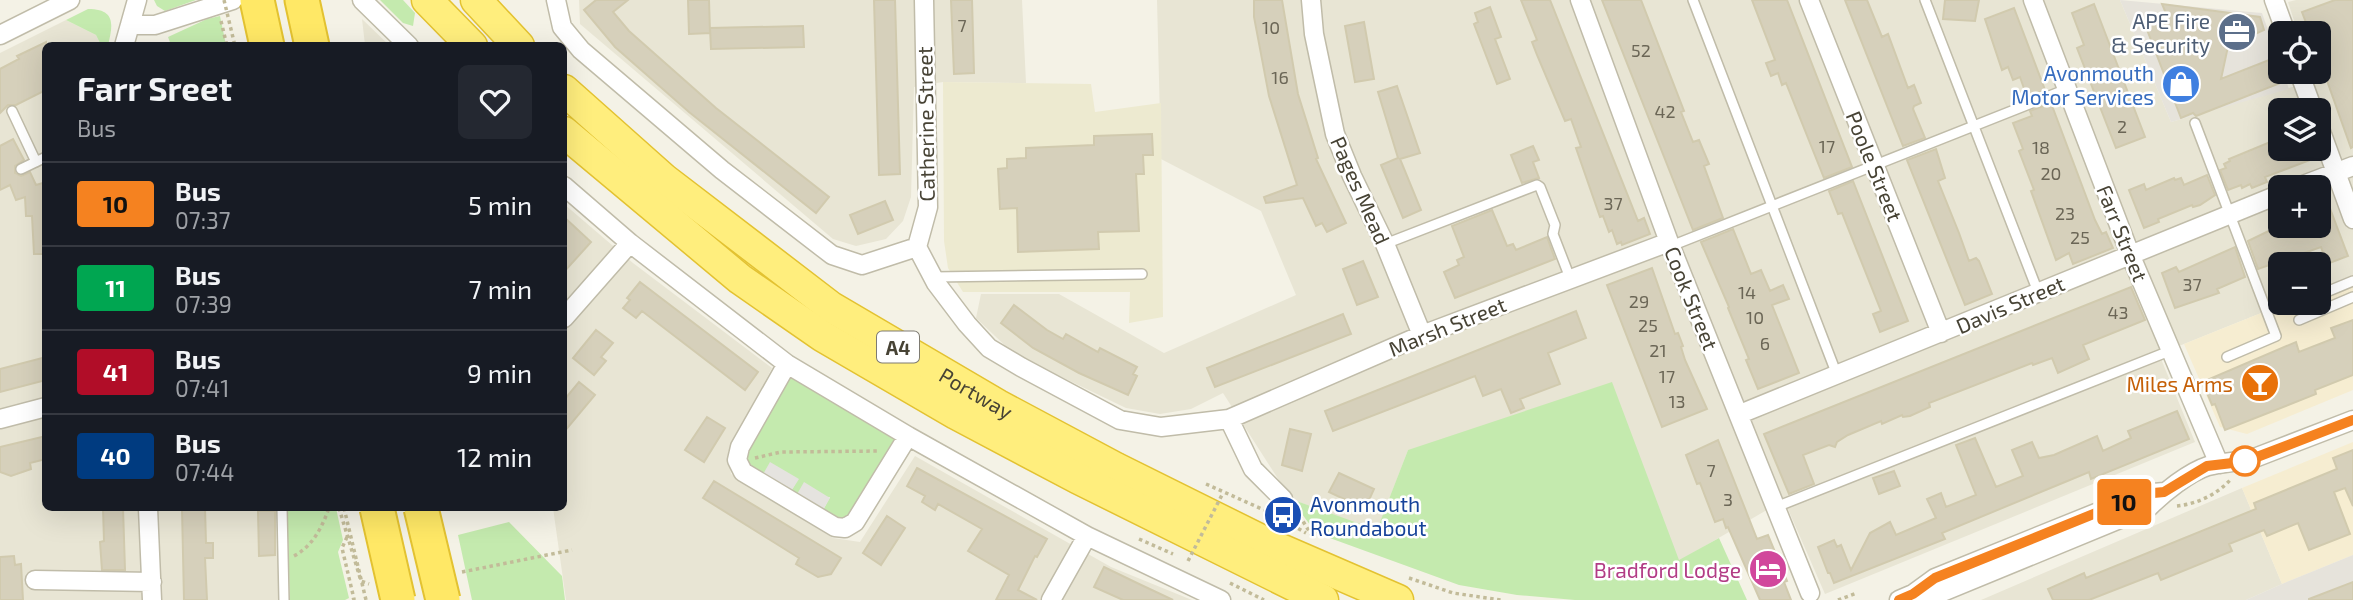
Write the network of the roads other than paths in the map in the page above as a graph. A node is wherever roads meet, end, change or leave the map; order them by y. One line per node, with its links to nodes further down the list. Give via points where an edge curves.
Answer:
1 (70, 0): 18 (street)
2 (137, 0): 20 (street)
3 (257, 0): 23 (highway)
4 (302, 0): 24 (highway)
5 (362, 0): 25 (street)
6 (427, 0): 26 (highway)
7 (476, 0): 27 (highway)
8 (556, 0): 50 (street, via 562,27 582,50 722,170 832,255 862,265)
9 (924, 0): 50 (street, Catherine Street, via 928,207)
10 (1311, 0): 48 (street, Pages Mead, via 1335,134)
11 (1580, 0): 49 (street, Cook Street)
12 (1693, 0): 44 (lane)
13 (1809, 0): 38 (street, Poole Street)
14 (1925, 0): 32 (lane)
15 (2034, 0): 28 (street, Farr Street)
16 (2274, 0): 19 (street)
17 (225, 2): 20 (street, via 155,25)
18 (31, 8): 21 (street)
19 (2282, 21)
20 (130, 25): 22 (street)
21 (0, 35)
22 (125, 42)
23 (266, 42)
24 (311, 42)
25 (406, 42)
26 (465, 42)
27 (515, 42)
28 (2067, 89): 32 (lane); 51 (street, Farr Street)
29 (567, 93): 84 (highway, Portway / A4, via 664,178 831,307 998,405 1271,545)
30 (12, 111): 36 (lane)
31 (2195, 123): 45 (lane)
32 (1973, 127): 38 (lane); 57 (lane)
33 (567, 135): 93 (highway, Portway / A4, via 740,279 822,336 1077,478)
34 (42, 159): 36 (lane)
35 (2331, 160): 40 (street)
36 (36, 162): 39 (lane)
37 (2353, 166): 40 (street)
38 (1875, 167): 44 (lane); 61 (street, Poole Street)
39 (21, 169)
40 (2335, 172): 41 (street); 46 (street)
41 (2328, 175)
42 (567, 189): 47 (street)
43 (2268, 199): 45 (street, Davis Street)
44 (1772, 208): 49 (lane); 66 (lane)
45 (2230, 214): 51 (street, Davis Street); 64 (lane, via 2276,336)
46 (2353, 219)
47 (630, 243): 59 (street); 65 (street)
48 (1385, 244): 54 (lane, via 1537,185 1555,225 1553,234); 62 (street, Pages Mead)
49 (1670, 244): 54 (street, Marsh Street); 68 (street, Cook Street)
50 (917, 247): 53 (street)
51 (2130, 254): 57 (street, Davis Street); 63 (street, Farr Street)
52 (1142, 274): 53 (lane)
53 (933, 277): 70 (street, via 989,348 1120,420 1161,427)
54 (1570, 278): 62 (street, Marsh Street)
55 (2353, 281): 56 (lane)
56 (2331, 290)
57 (2038, 292): 61 (street, Davis Street)
58 (2353, 297): 60 (lane)
59 (567, 315)
60 (2299, 320)
61 (1941, 333): 66 (street, Davis Street)
62 (1422, 335): 70 (street, Marsh Street)
63 (2172, 350): 73 (street, Farr Street); 76 (lane)
64 (2227, 357)
65 (787, 364): 72 (street); 72 (street, via 740,447 738,466 835,527 855,522)
66 (1837, 375): 68 (street, Davis Street)
67 (42, 408): 69 (street)
68 (1740, 414): 76 (street, Cook Street)
69 (0, 419)
70 (1229, 419): 75 (street, via 1253,469)
71 (2353, 420): 73 (street, via 2241,462)
72 (906, 435): 82 (street)
73 (2219, 464): 74 (street, via 2197,471)
74 (2164, 492): 81 (street, via 2143,494); 81 (street, via 2149,507)
75 (1283, 499)
76 (1776, 507): 86 (street, Cook Street)
77 (148, 511): 85 (street)
78 (282, 511): 88 (lane)
79 (378, 511): 89 (highway, bridge)
80 (422, 511): 90 (highway, bridge)
81 (2080, 528): 87 (street, via 2003,559 1935,578)
82 (1087, 536): 91 (street); 92 (street)
83 (35, 580): 85 (street)
84 (1401, 588)
85 (152, 591)
86 (1810, 593)
87 (1906, 597)
88 (284, 600)
89 (398, 600)
90 (443, 600)
91 (1051, 600)
92 (1221, 600)
93 (1323, 600)

